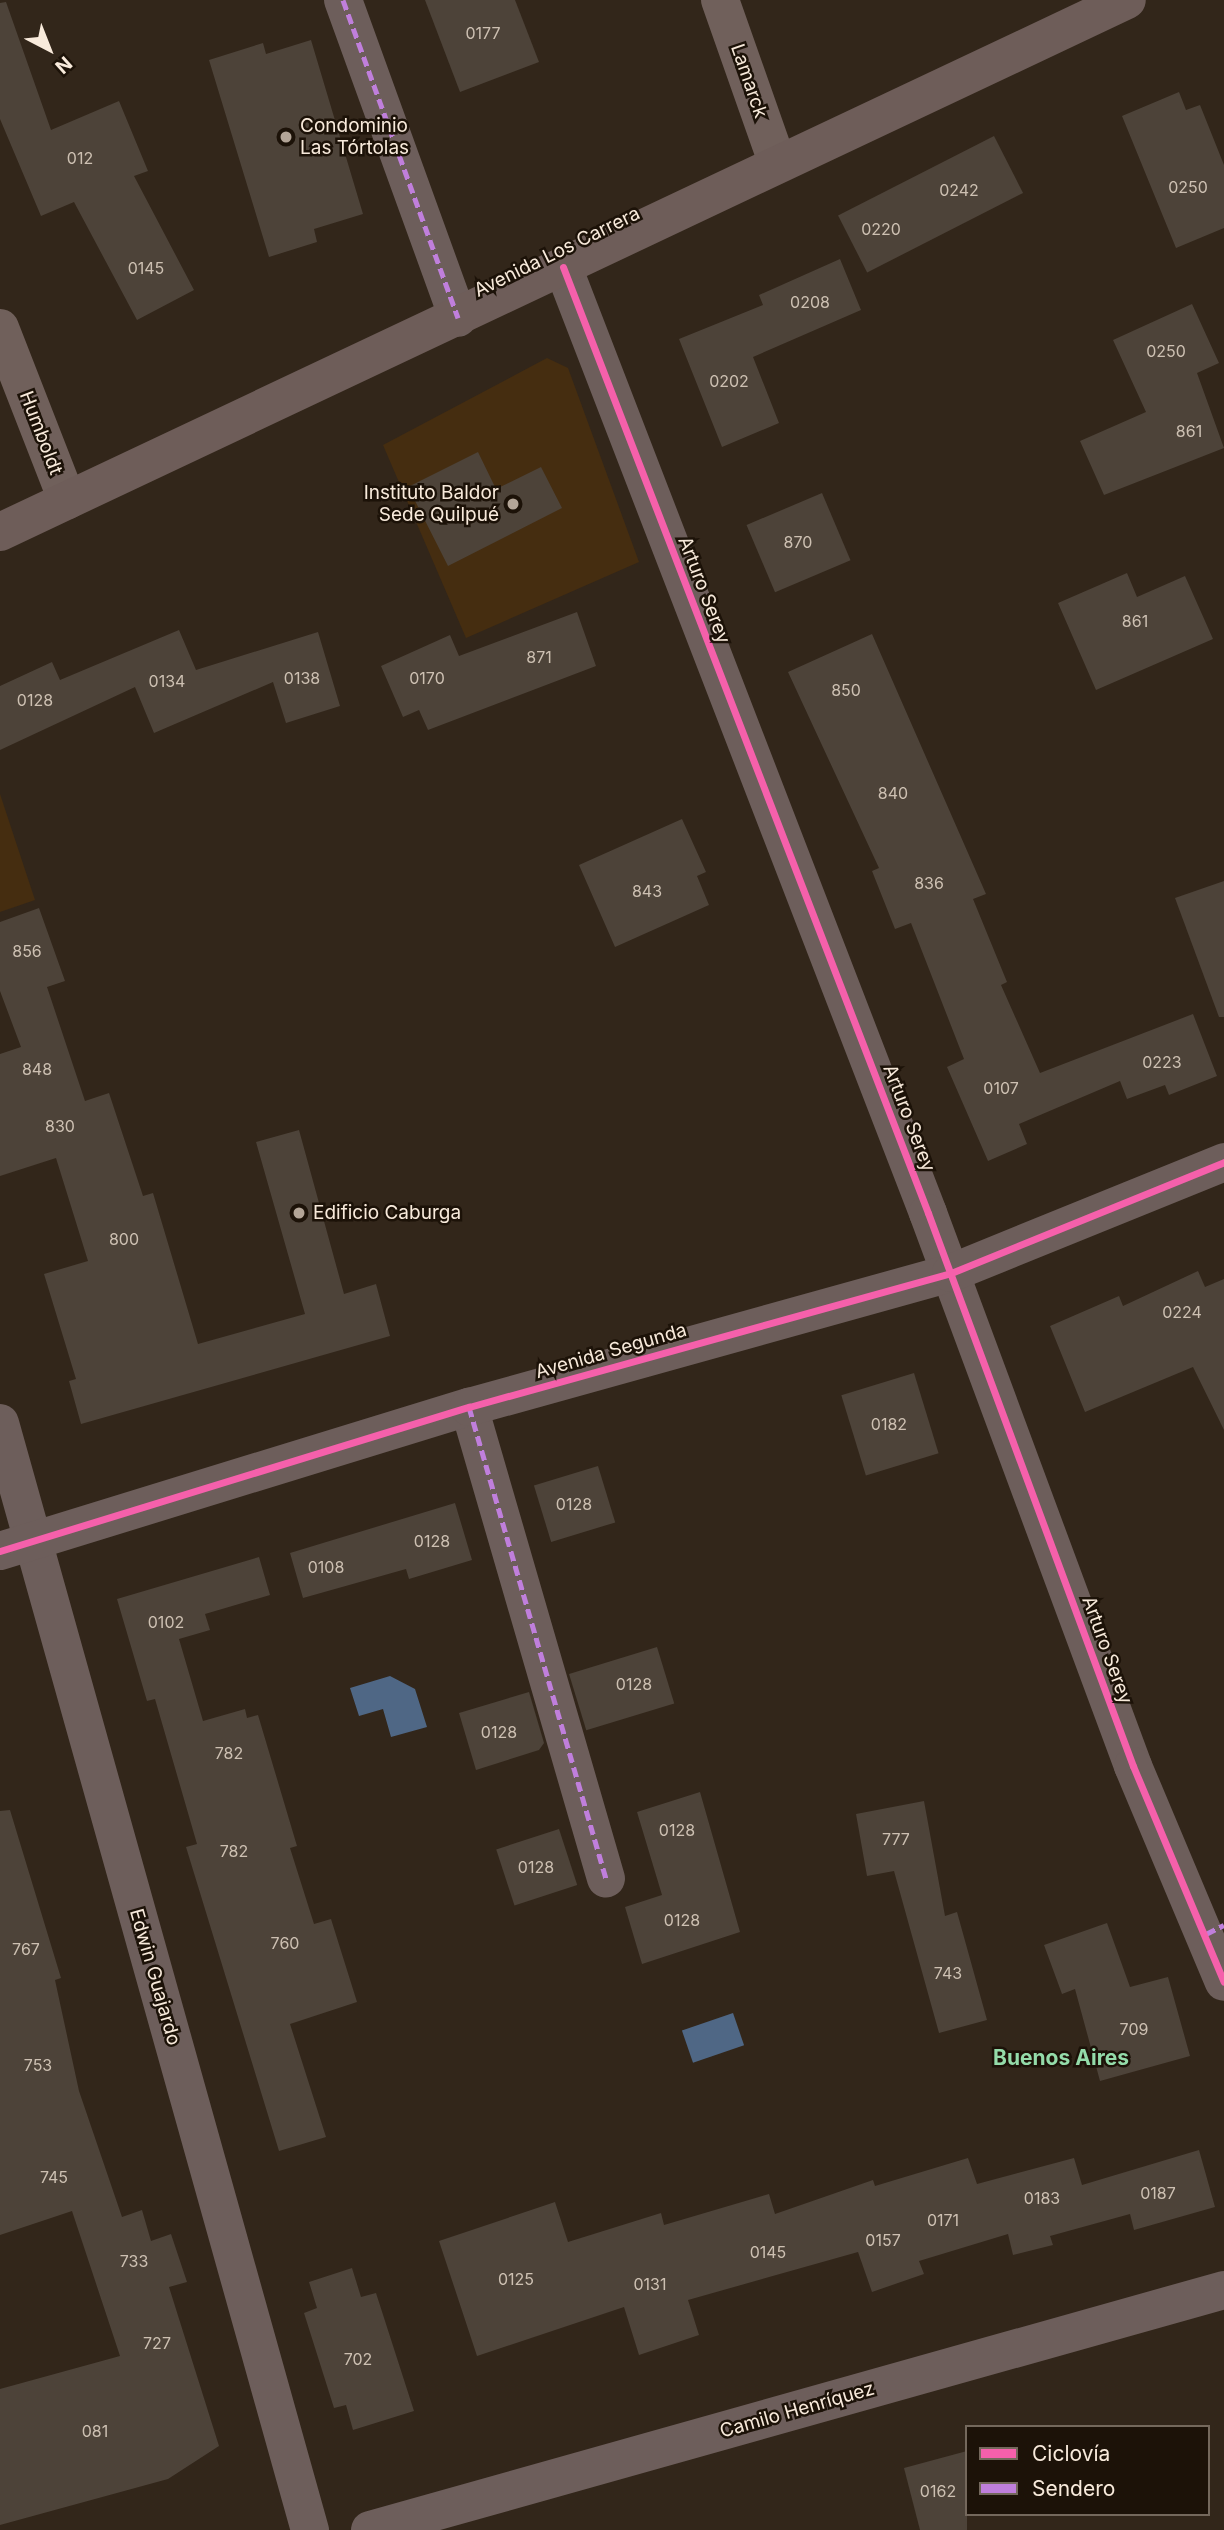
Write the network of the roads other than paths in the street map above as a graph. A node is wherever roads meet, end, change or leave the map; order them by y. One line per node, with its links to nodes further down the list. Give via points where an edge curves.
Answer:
1 (343, 0): 6 (street)
2 (720, 0): 4 (main road, Lamarck)
3 (1127, 0): 4 (main road, Avenida Los Carrera)
4 (777, 162): 5 (main road, Avenida Los Carrera)
5 (563, 267): 6 (main road, Avenida Los Carrera); 11 (street, Arturo Serey)
6 (458, 318): 8 (main road, Avenida Los Carrera)
7 (0, 328): 8 (main road, Humboldt)
8 (67, 500): 9 (main road, Avenida Los Carrera)
9 (0, 532)
10 (1224, 1162): 11 (street, Avenida Segunda)
11 (951, 1273): 12 (street, Avenida Segunda); 16 (street, Arturo Serey, via 1133,1766)
12 (470, 1407): 14 (street, Avenida Segunda); 15 (street)
13 (0, 1423): 14 (street, Edwin Guajardo)
14 (17, 1547): 19 (street, Edwin Guajardo)
15 (606, 1878)
16 (1215, 1929): 17 (street, Arturo Serey)
17 (1224, 1982)
18 (1224, 2290): 20 (street, Camilo Henríquez)
19 (310, 2530)
20 (370, 2530)

